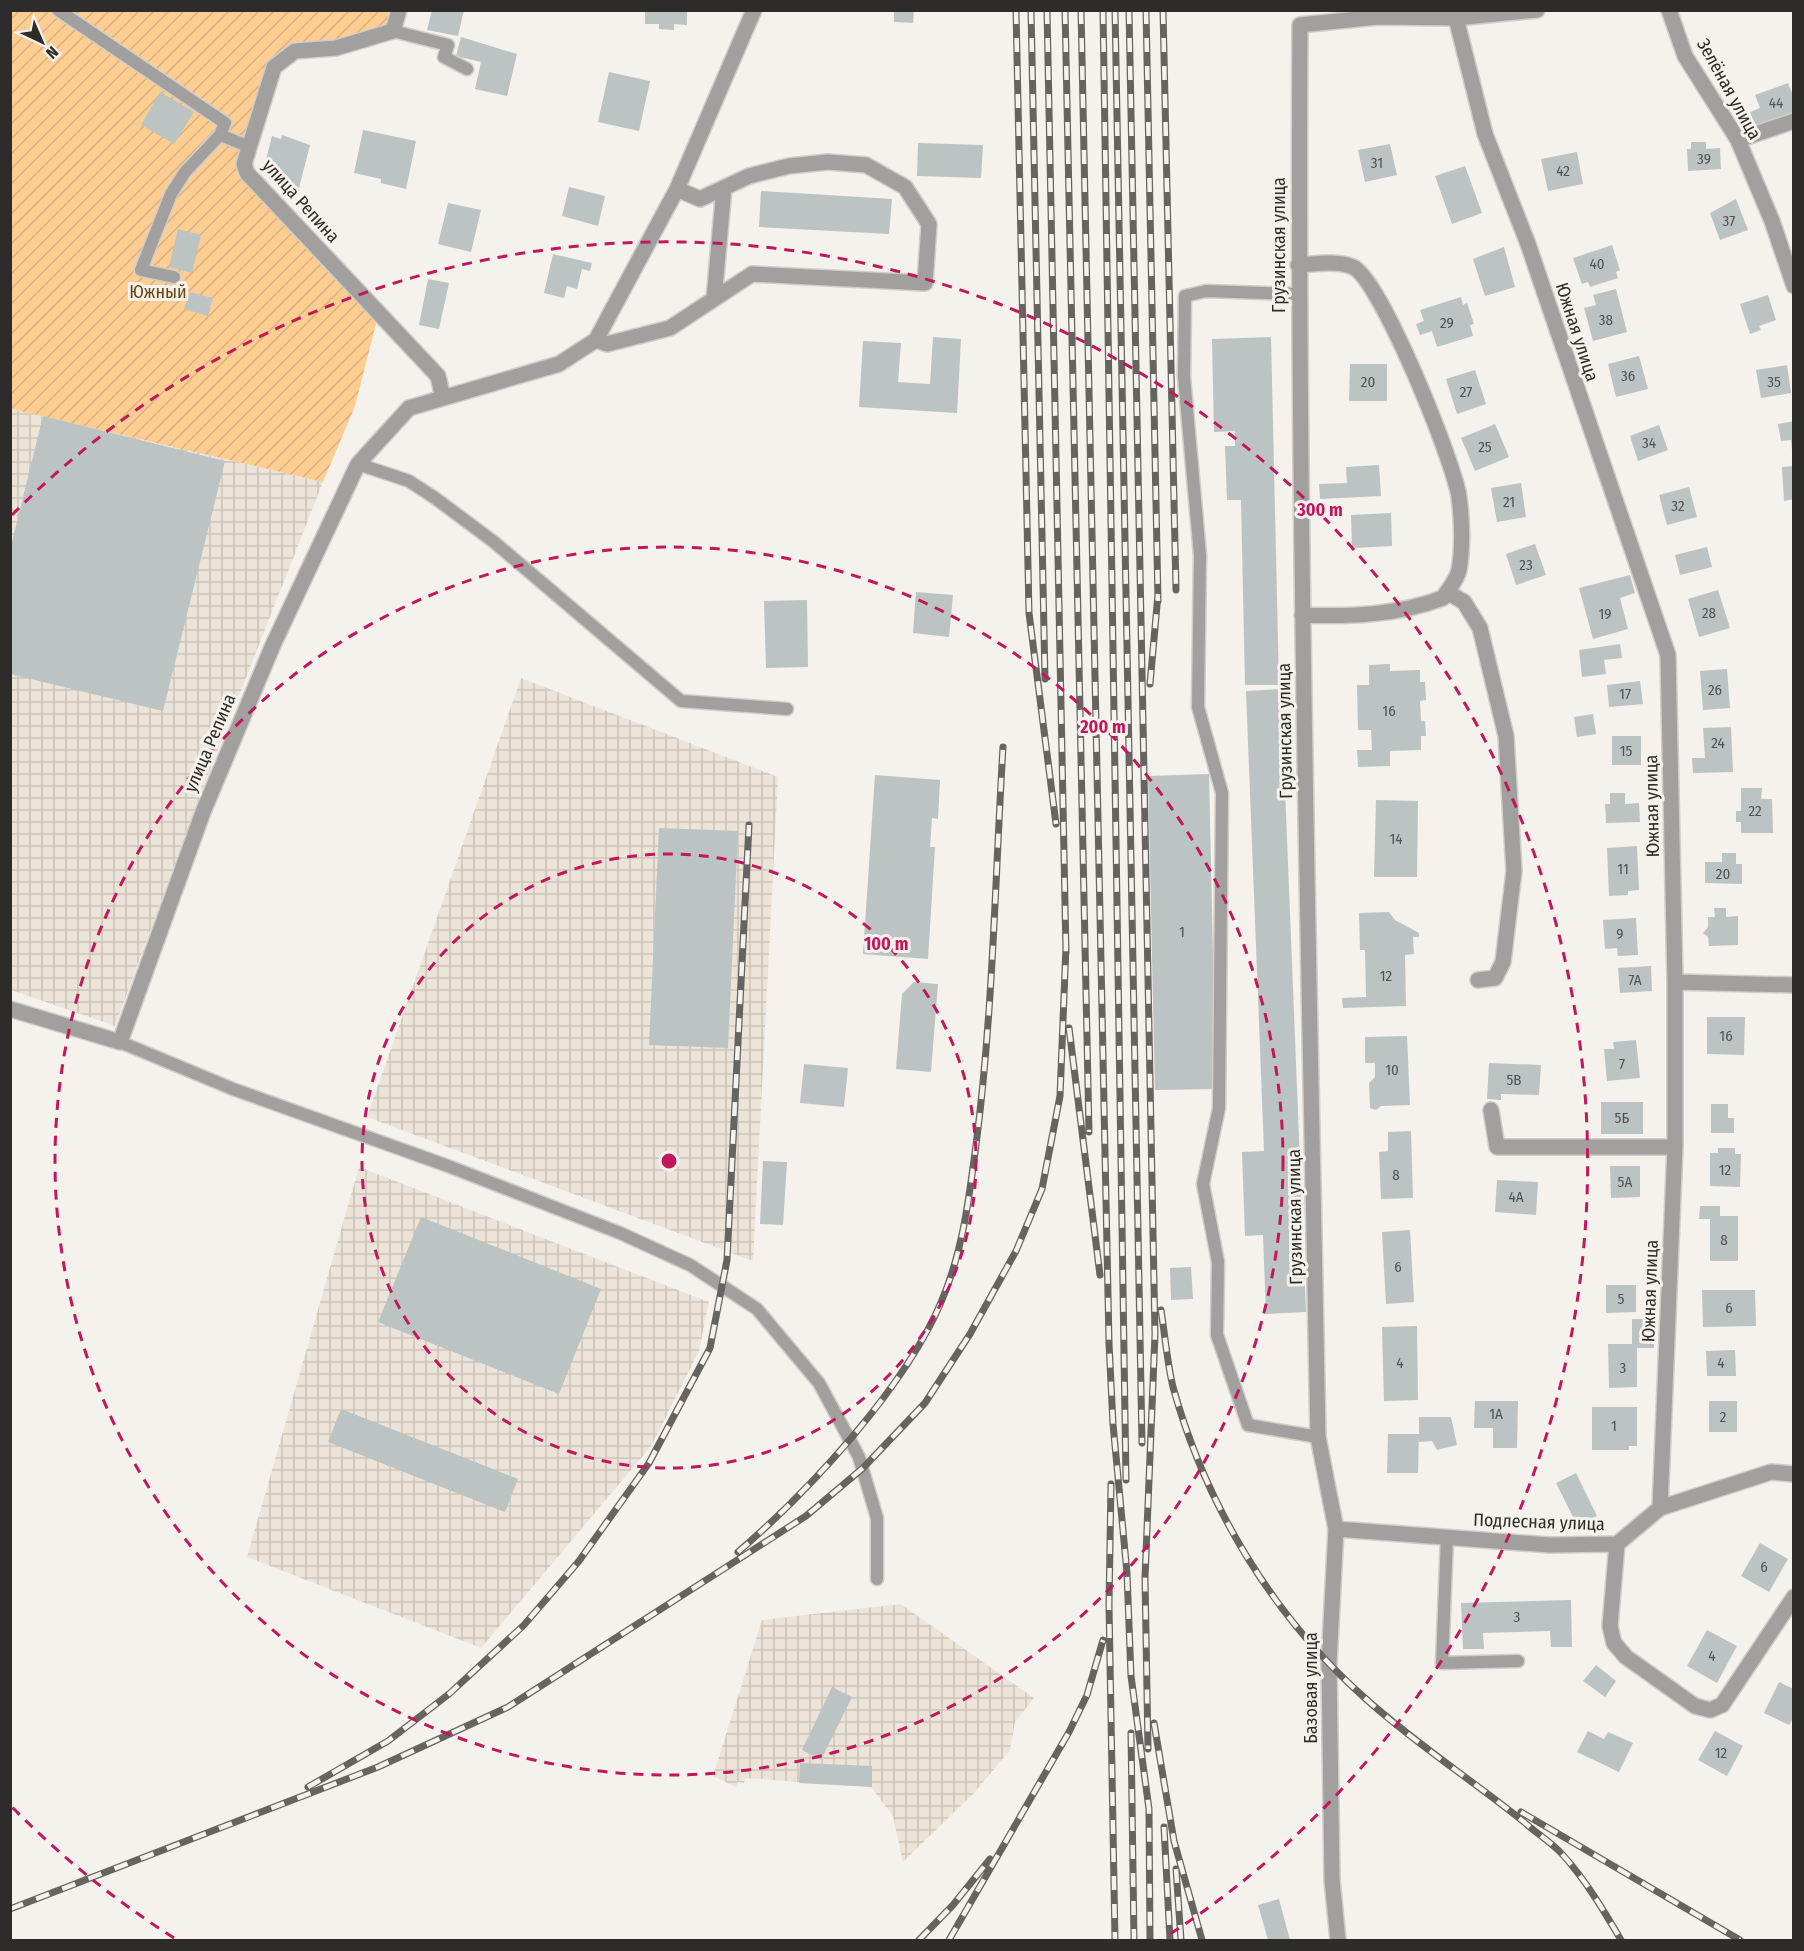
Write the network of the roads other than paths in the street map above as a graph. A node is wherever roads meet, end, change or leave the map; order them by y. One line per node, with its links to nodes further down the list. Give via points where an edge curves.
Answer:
1 (58, 10): 10 (lane, via 225,123)
2 (399, 10): 7 (street)
3 (754, 10): 14 (street, улица Репина)
4 (1537, 10): 6 (street)
5 (1670, 10): 11 (street, Зелёная улица, via 1685,56)
6 (1456, 18): 15 (street, Грузинская улица, via 1377,17 1300,25); 27 (street, Южная улица, via 1485,134 1528,244 1668,655)
7 (393, 31): 8 (lane, via 448,45 444,57); 12 (street, улица Репина, via 336,48 295,51 274,67)
8 (467, 69)
9 (1794, 121): 11 (street)
10 (220, 135): 12 (lane); 16 (lane, via 185,172 171,194 141,270)
11 (1738, 140): 17 (street, Зелёная улица)
12 (250, 147): 21 (street, улица Репина, via 244,164 248,173 438,376)
13 (724, 188): 14 (street, via 700,199); 19 (street); 19 (street, via 749,176 789,166 828,162 866,165 905,187 929,224 925,283 752,274)
14 (677, 189): 20 (street, улица Репина)
15 (1298, 265): 18 (street, Грузинская улица); 23 (street, via 1333,263 1354,267 1372,286 1394,327 1452,468 1459,497 1458,572)
16 (174, 277)
17 (1794, 286)
18 (1299, 294): 24 (street, Грузинская улица); 33 (lane, via 1206,291 1185,296 1184,377 1200,555 1198,707 1222,792 1219,1108 1203,1184 1218,1262 1217,1335 1248,1425)
19 (714, 299): 20 (street, via 670,328 607,344)
20 (596, 340): 21 (street, улица Репина, via 559,364)
21 (443, 398): 22 (street, улица Репина, via 409,408)
22 (358, 464): 25 (lane, via 409,482 435,498 494,542 681,701); 30 (street, улица Репина, via 273,645 203,812)
23 (1447, 592): 24 (street, via 1443,598 1419,607 1349,616); 26 (street, via 1464,602 1480,628 1506,736 1514,871 1503,962 1496,978)
24 (1302, 615): 33 (street, Грузинская улица)
25 (787, 709)
26 (1478, 980)
27 (1675, 982): 28 (street); 32 (street, Южная улица)
28 (1794, 984)
29 (10, 1009): 30 (street)
30 (120, 1042): 39 (lane, via 233,1089 620,1233 690,1265 757,1308 819,1383 859,1457 877,1518)
31 (1491, 1110): 32 (street, via 1497,1147)
32 (1675, 1147): 35 (street, Южная улица)
33 (1318, 1437): 36 (street, Базовая улица)
34 (1794, 1474): 35 (street, Подлесная улица, via 1771,1472)
35 (1660, 1508): 38 (street, Подлесная улица)
36 (1336, 1529): 37 (street, Подлесная улица); 42 (street, Базовая улица, via 1329,1664 1332,1880)
37 (1447, 1538): 38 (street, Подлесная улица, via 1551,1545); 41 (lane, via 1442,1663)
38 (1617, 1544): 40 (street, via 1610,1626 1614,1643 1626,1657 1695,1706 1710,1710 1722,1704)
39 (877, 1579)
40 (1794, 1597)
41 (1518, 1661)
42 (1338, 1941)

